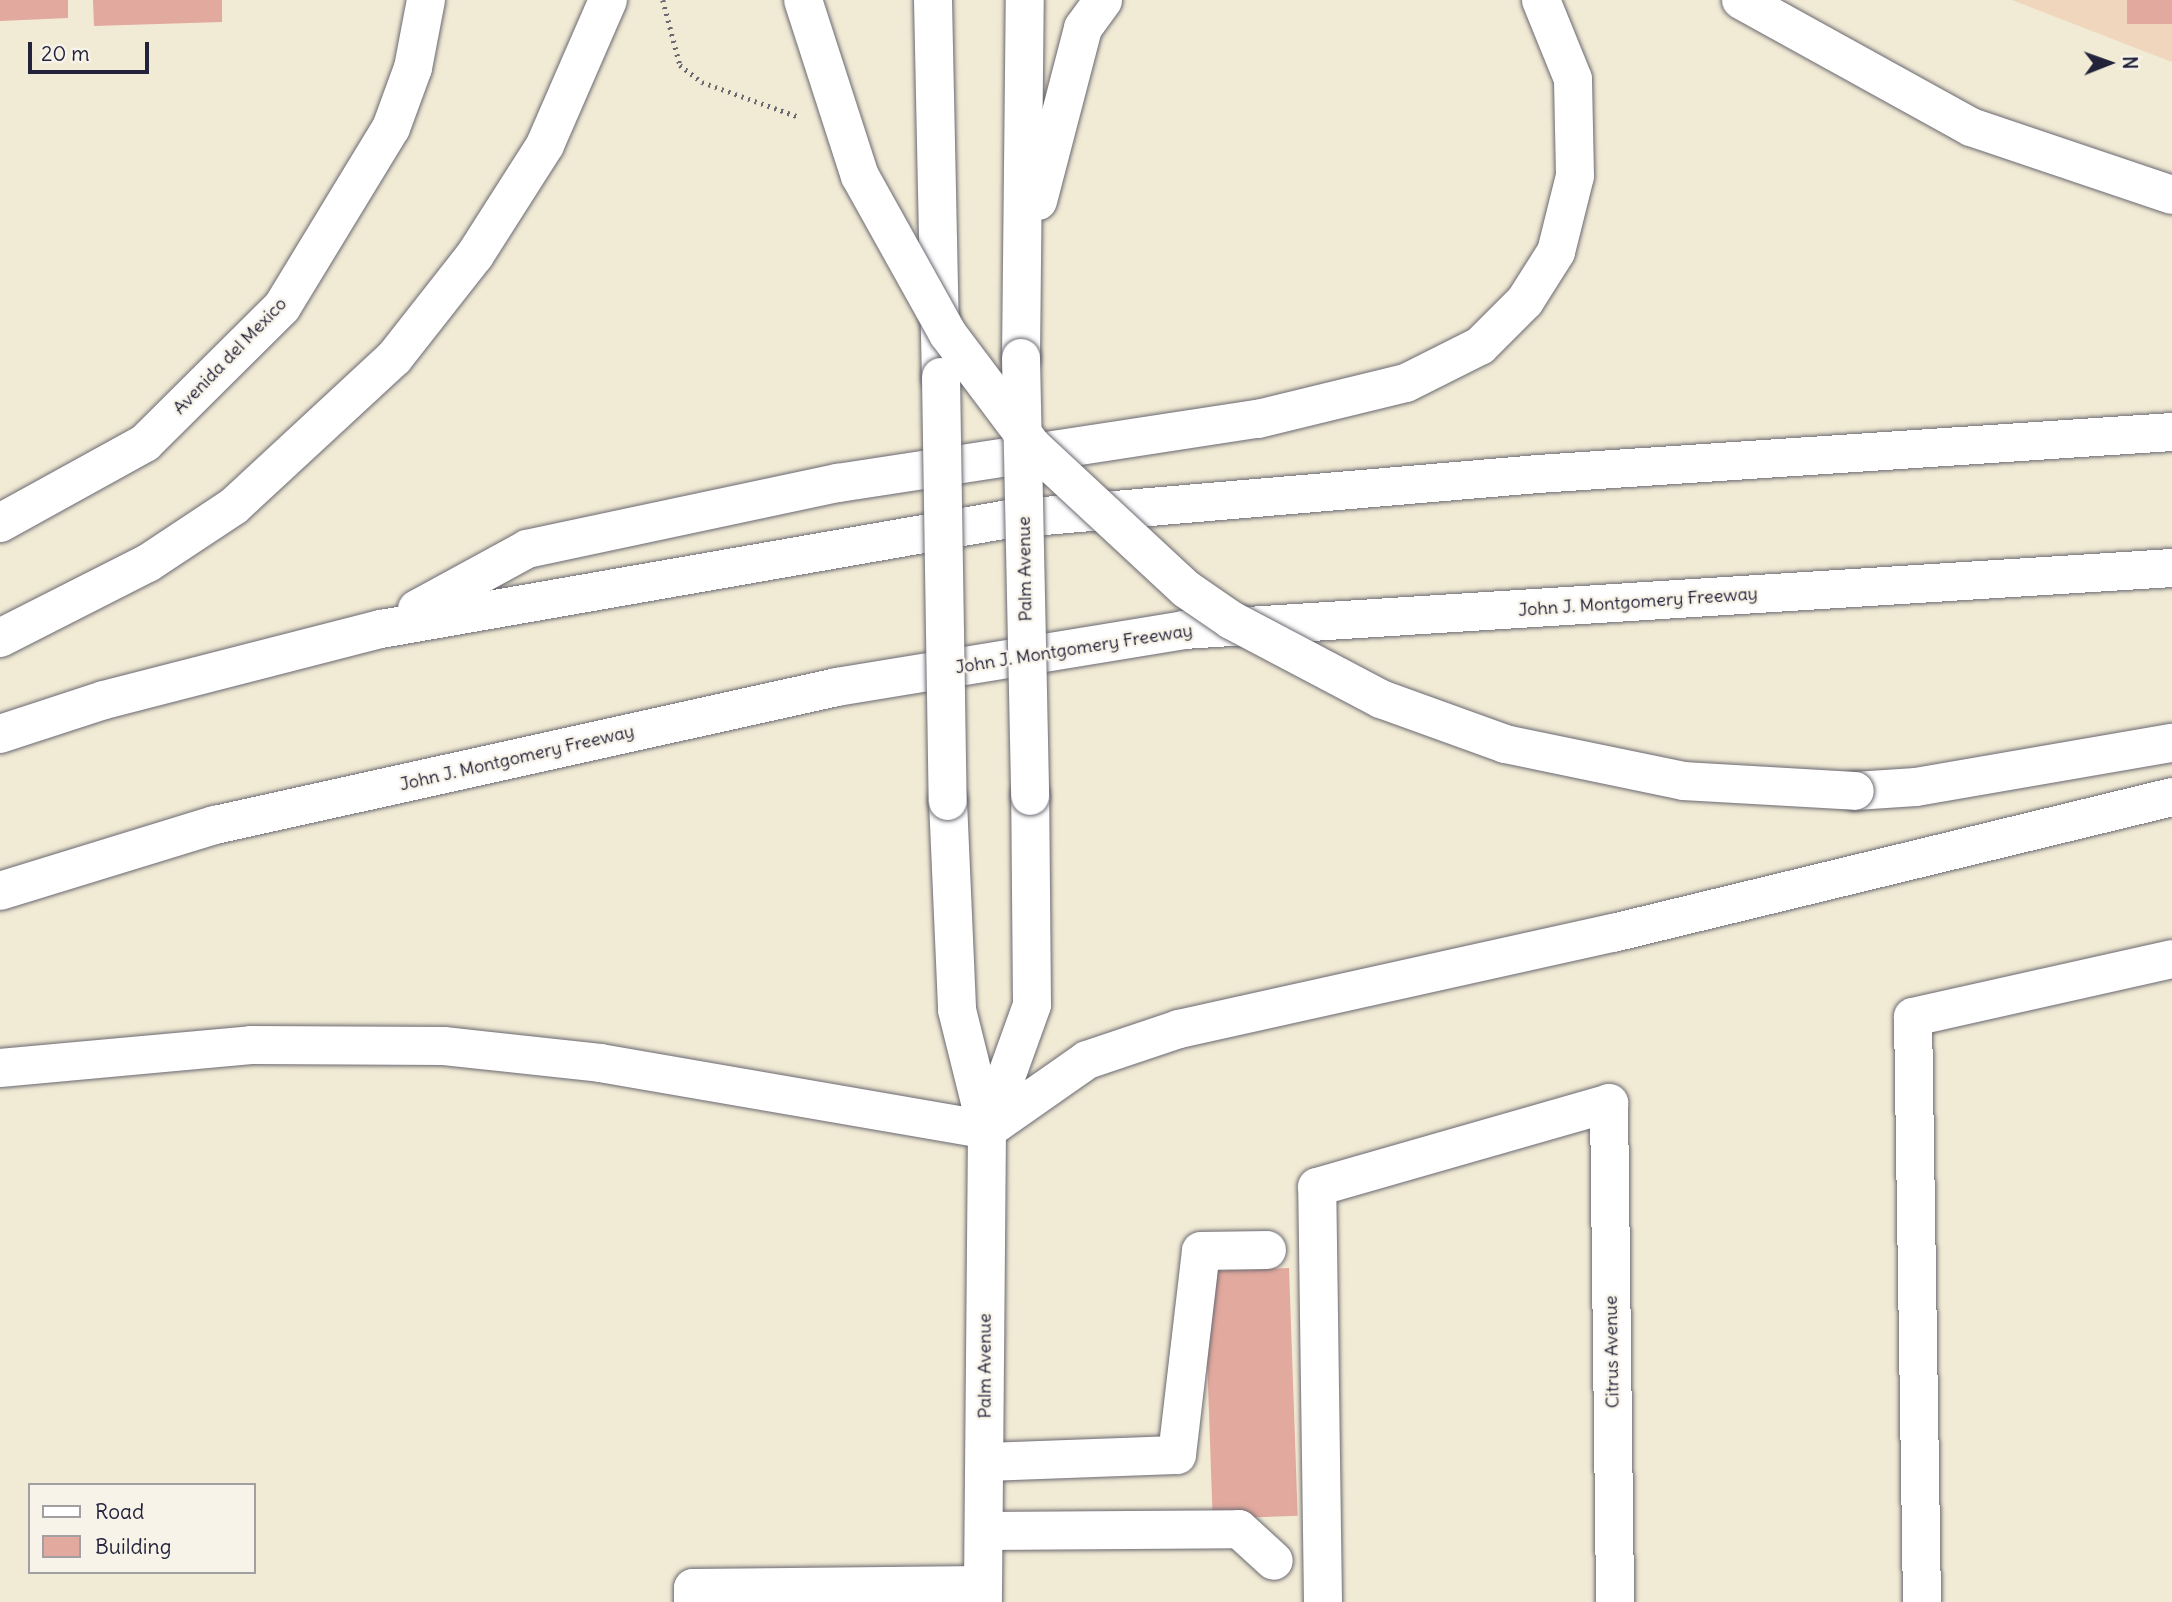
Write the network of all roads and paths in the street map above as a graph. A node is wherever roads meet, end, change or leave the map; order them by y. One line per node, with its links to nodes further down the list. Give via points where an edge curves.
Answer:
1 (426, 0): 12 (main road, Avenida del Mexico, via 391,128 282,307 145,443)
2 (608, 0): 15 (main road, via 545,145 475,255 394,358 234,506 148,563)
3 (803, 0): 17 (main road, bridge, via 860,176 948,334 1032,446 1186,589 1231,620 1381,699 1505,744 1683,781 1855,791 1916,787)
4 (933, 0): 22 (main road, Palm Avenue, bridge, via 948,802 957,1010)
5 (1025, 0): 10 (main road, Palm Avenue)
6 (1103, 0): 10 (main road, via 1083,28)
7 (1541, 0): 14 (main road, via 1573,79 1575,176 1556,252 1525,301 1480,346 1406,383 1258,419 838,483 527,548)
8 (1741, 0): 9 (main road, via 1972,127)
9 (2172, 195)
10 (1022, 272): 22 (main road, Palm Avenue, bridge, via 1032,1004)
11 (2172, 432): 14 (main road, via 1538,474 1009,519)
12 (0, 523)
13 (2172, 568): 19 (main road, John J. Montgomery Freeway, via 1184,630 837,687 215,825)
14 (381, 629): 16 (main road, via 104,700)
15 (0, 638)
16 (0, 734)
17 (2172, 743)
18 (2172, 797): 22 (main road, via 1613,933 1179,1029 1087,1060)
19 (0, 891)
20 (2172, 959): 31 (main road, via 1913,1017)
21 (0, 1068): 22 (main road, via 251,1045 444,1046 600,1063)
22 (987, 1130): 24 (main road, Palm Avenue)
23 (1267, 1250): 24 (main road, via 1201,1251 1177,1455)
24 (985, 1462): 25 (main road, Palm Avenue)
25 (984, 1531): 26 (main road, via 1239,1529); 27 (main road, Palm Avenue)
26 (1274, 1561)
27 (983, 1594): 28 (main road, via 693,1588)
28 (693, 1602)
29 (1323, 1602): 30 (main road, Citrus Avenue, via 1317,1186 1609,1103)
30 (1615, 1602)
31 (1922, 1602)

